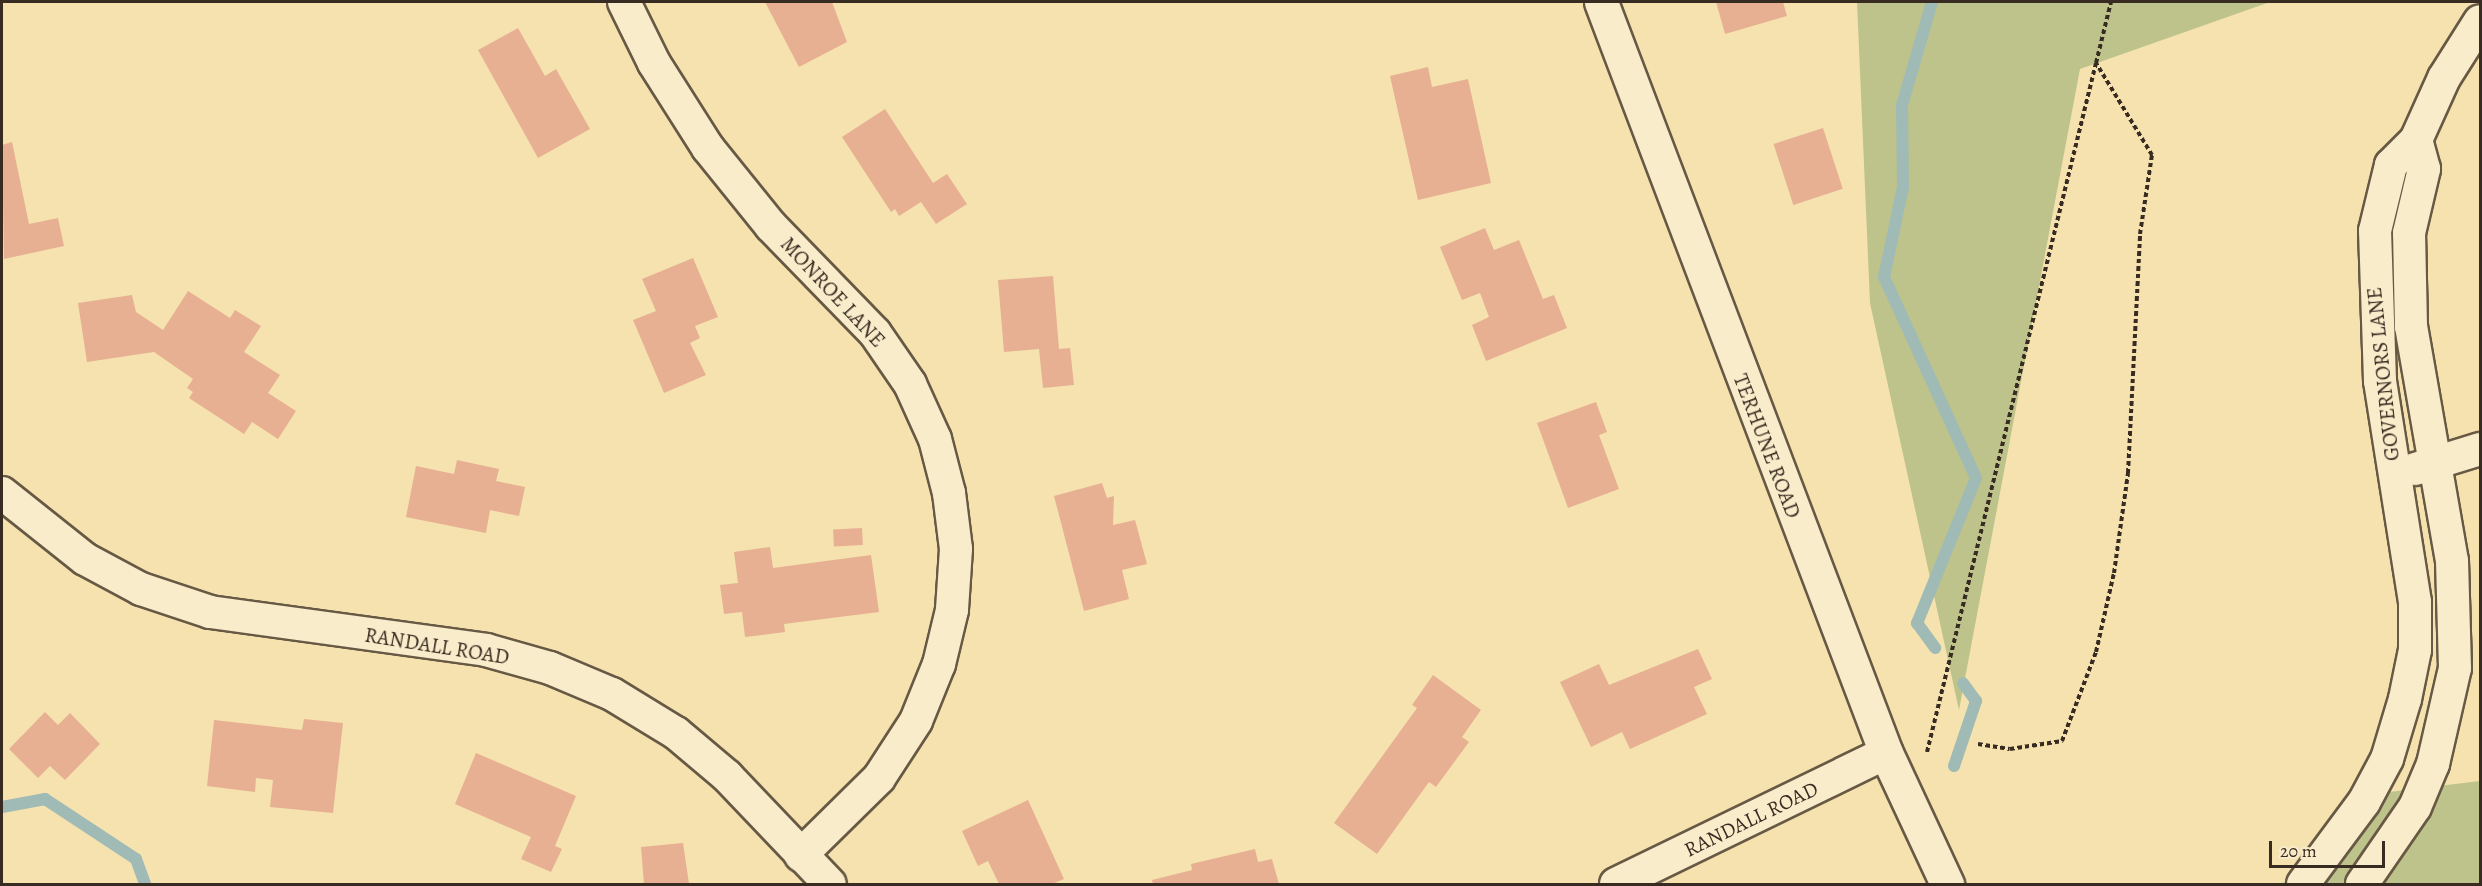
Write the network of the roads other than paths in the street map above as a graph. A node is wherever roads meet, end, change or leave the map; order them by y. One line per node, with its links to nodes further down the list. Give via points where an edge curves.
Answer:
1 (624, 2): 10 (street, MONROE LANE, via 654,63 708,148 771,226 874,333 910,384 935,440 949,494 956,549 952,610 939,664 916,721 879,778)
2 (1601, 2): 9 (street, TERHUNE ROAD)
3 (2481, 21): 4 (street, GOVERNORS LANE, via 2444,78)
4 (2416, 140): 6 (street, GOVERNORS LANE, via 2424,169 2407,267 2411,327); 7 (street, GOVERNORS LANE, via 2391,165 2375,231 2374,324)
5 (2481, 449): 6 (street, GOVERNORS LANE)
6 (2436, 463): 7 (street, GOVERNORS LANE); 15 (street, GOVERNORS LANE, via 2458,615 2455,668 2446,718 2420,796 2393,845)
7 (2393, 476): 14 (street, GOVERNORS LANE, via 2415,602 2415,650 2405,699 2387,759 2364,802)
8 (2, 493): 10 (street, RANDALL ROAD, via 85,559 141,588 210,612 486,650 550,668 612,694 676,733 719,769)
9 (1886, 753): 12 (street, RANDALL ROAD); 13 (street, TERHUNE ROAD)
10 (801, 855): 11 (street, RANDALL ROAD)
11 (830, 885)
12 (1616, 885)
13 (1947, 885)
14 (2303, 885)
15 (2362, 885)

